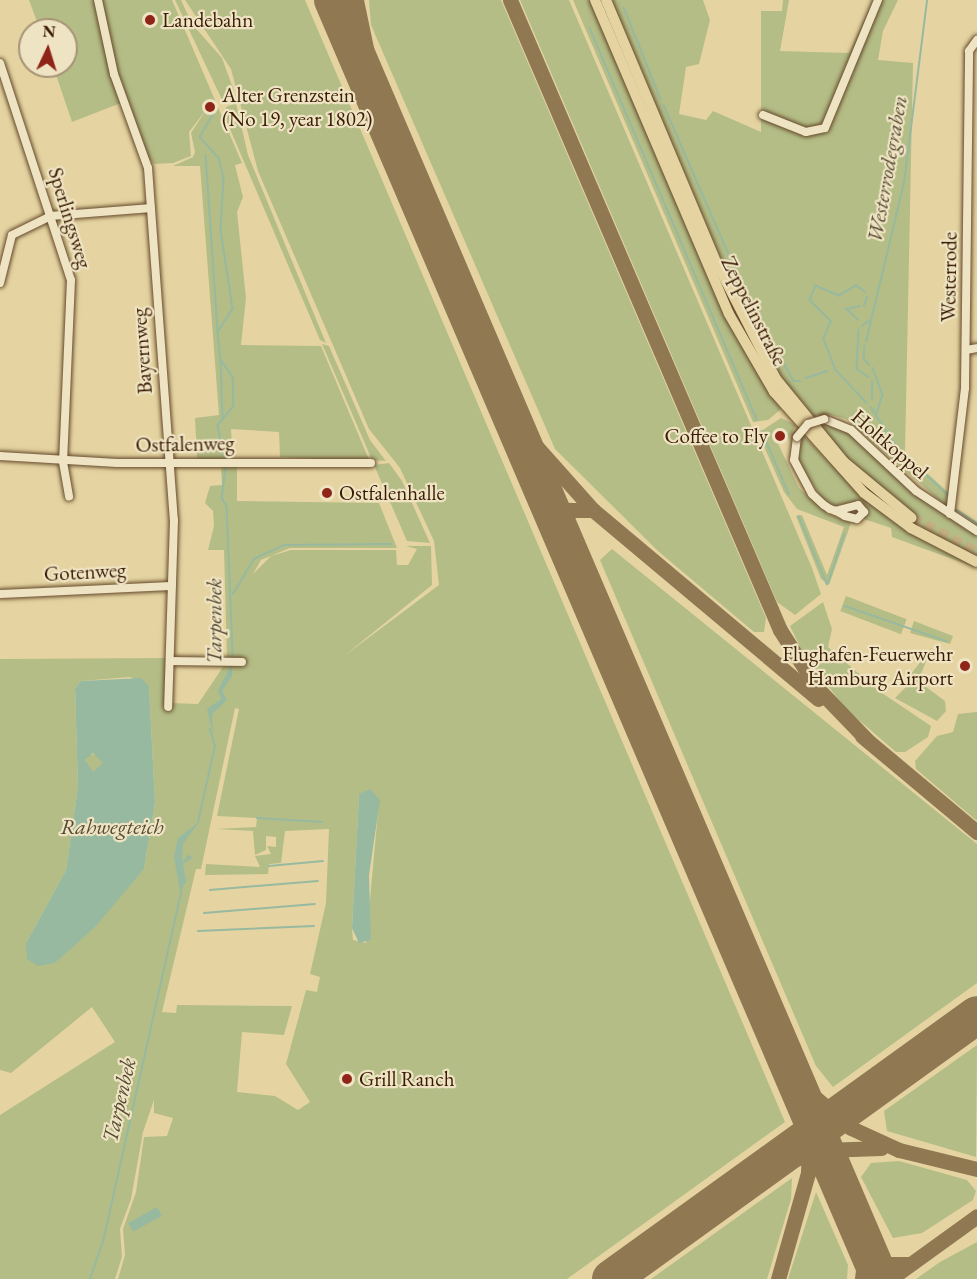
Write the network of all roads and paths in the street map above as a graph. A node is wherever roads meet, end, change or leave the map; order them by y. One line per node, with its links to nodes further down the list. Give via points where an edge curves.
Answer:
1 (98, 0): 8 (street, Bayernweg, via 114,74 148,166)
2 (595, 0): 22 (highway, Zeppelinstraße, via 729,314 774,392 864,493 911,528)
3 (606, 0): 20 (highway, Zeppelinstraße, via 717,264 776,379 843,461)
4 (878, 0): 7 (street, via 825,128 806,132)
5 (975, 40): 12 (street, Westerrode)
6 (0, 63): 9 (street, Sperlingsweg)
7 (763, 115)
8 (151, 208): 9 (street); 15 (street, Bayernweg)
9 (51, 216): 10 (street, via 11,236); 14 (street, Sperlingsweg, via 73,297)
10 (0, 283)
11 (977, 348): 12 (street)
12 (966, 350): 19 (street, Westerrode, via 959,465)
13 (0, 456): 14 (street, Ostfalenweg)
14 (63, 462): 15 (street, Ostfalenweg); 17 (street, Sperlingsweg)
15 (167, 463): 16 (street, Ostfalenweg); 23 (street, Bayernweg)
16 (371, 464)
17 (69, 496)
18 (836, 511): 19 (street, Holtkoppel, bridge, via 801,479 794,460 796,437 808,424 824,419 851,430 904,481)
19 (950, 514): 21 (street, Holtkoppel)
20 (912, 518)
21 (977, 531)
22 (977, 562)
23 (172, 586): 24 (street, Gotenweg); 25 (street, Bayernweg)
24 (0, 594)
25 (172, 661): 26 (street); 27 (street, Bayernweg)
26 (236, 662)
27 (168, 707)

